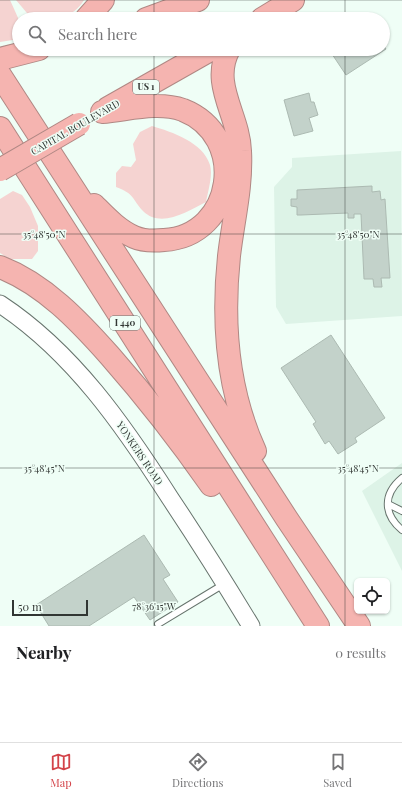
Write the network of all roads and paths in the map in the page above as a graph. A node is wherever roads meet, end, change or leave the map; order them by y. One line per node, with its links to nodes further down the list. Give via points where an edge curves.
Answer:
1 (103, 0): 4 (highway)
2 (198, 0): 5 (highway)
3 (293, 0): 6 (highway)
4 (92, 12)
5 (165, 12)
6 (273, 12)
7 (200, 56): 10 (highway, CAPITAL BOULEVARD / US 1)
8 (226, 56): 20 (highway, via 222,76 227,103 238,136 240,166 226,300 228,357 238,407 248,435)
9 (0, 75): 13 (highway, I 440)
10 (102, 112): 12 (highway, CAPITAL BOULEVARD / US 1, bridge); 13 (highway, via 159,105 183,110 197,117 213,133 224,155 226,180 219,205 212,216 192,233 170,240 145,240 112,223)
11 (0, 128): 19 (highway, I 440)
12 (0, 170)
13 (64, 174): 20 (highway, I 440)
14 (0, 267): 19 (highway, via 20,275 35,285 96,339 164,418 220,499)
15 (0, 304): 22 (street, YONKERS ROAD, via 32,327 102,399 126,431)
16 (402, 478): 17 (lane, via 393,486)
17 (388, 504): 18 (lane); 21 (lane, via 388,512)
18 (402, 511)
19 (249, 518): 25 (highway, I 440)
20 (287, 520): 26 (highway, I 440)
21 (402, 530)
22 (225, 583): 23 (lane); 24 (street, YONKERS ROAD)
23 (158, 624)
24 (251, 626)
25 (318, 626)
26 (359, 626)

